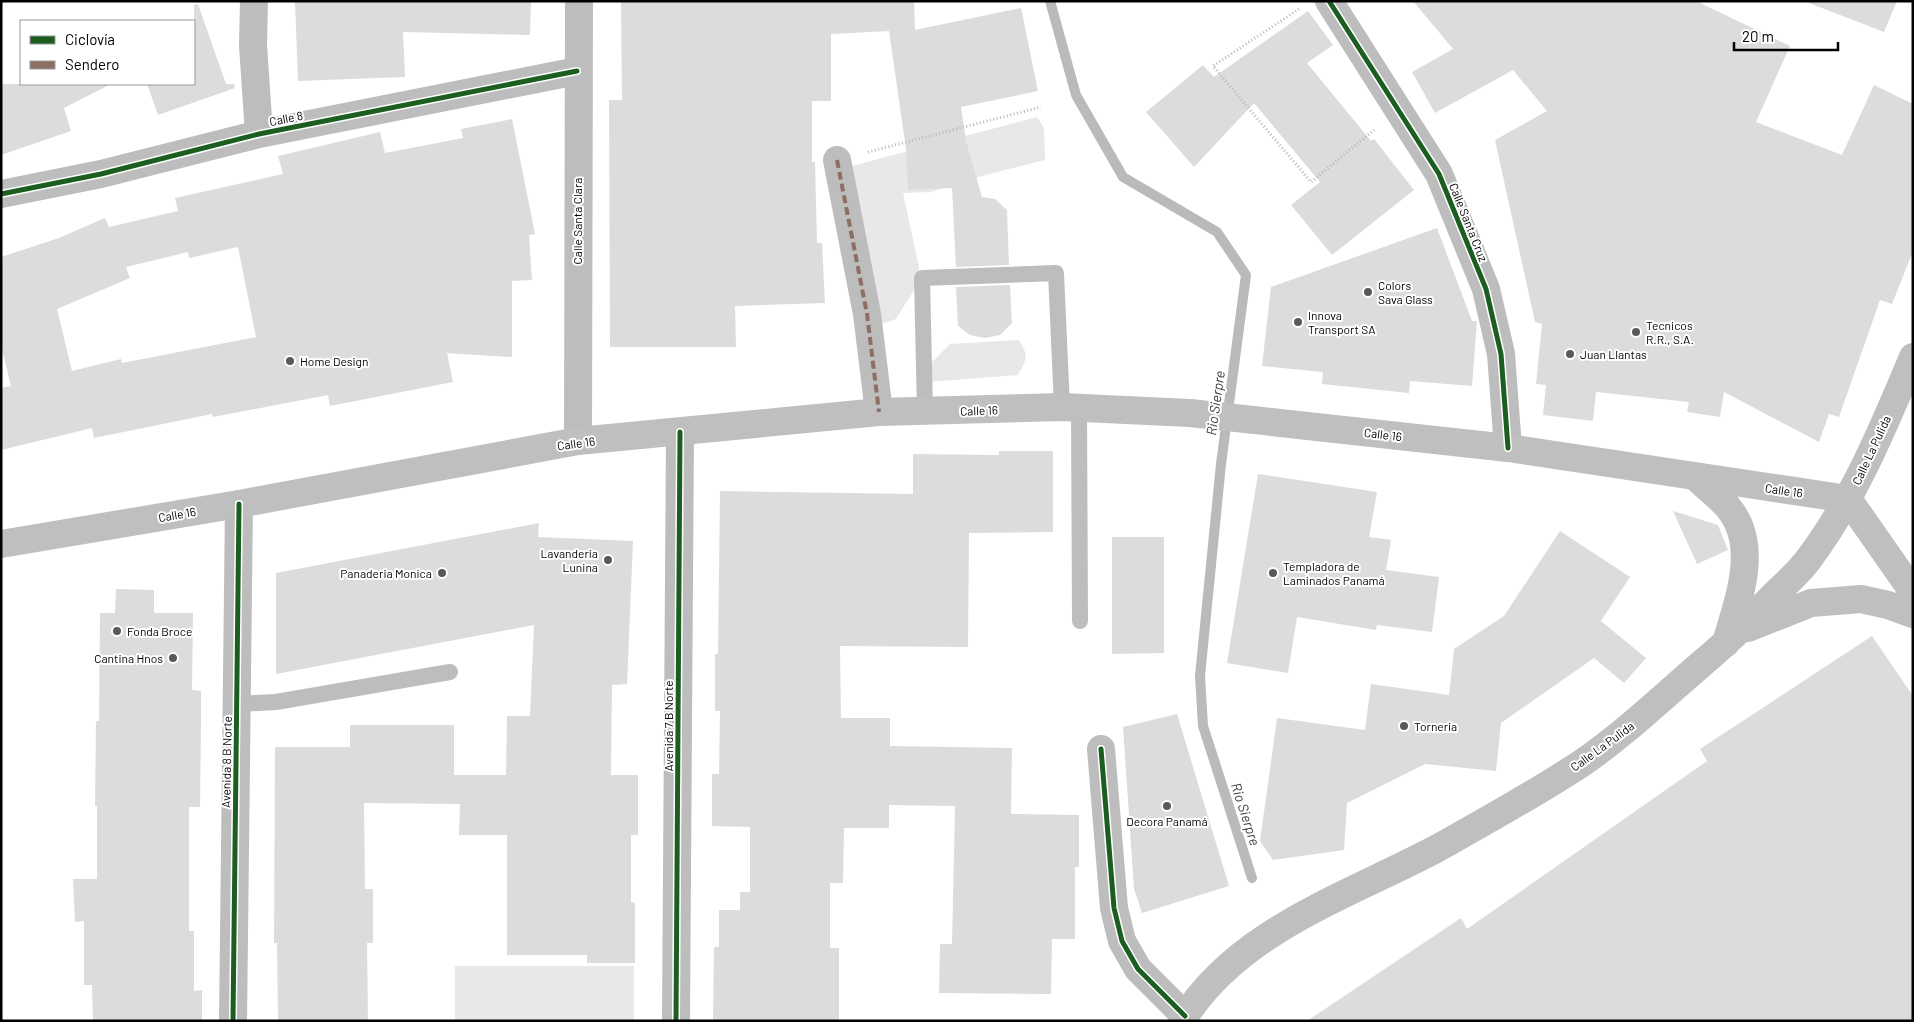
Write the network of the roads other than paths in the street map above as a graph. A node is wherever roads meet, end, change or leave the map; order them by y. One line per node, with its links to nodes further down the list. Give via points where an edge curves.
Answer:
1 (254, 1): 5 (street, via 253,45)
2 (578, 1): 4 (street, Calle Santa Clara)
3 (1329, 1): 14 (street, Calle Santa Cruz, via 1439,174 1482,281 1501,354)
4 (577, 71): 5 (street, Calle 8); 13 (street, Calle Santa Clara)
5 (259, 134): 7 (street, Calle 8, via 101,174)
6 (837, 160): 11 (street, via 867,314)
7 (1, 194)
8 (1913, 357): 16 (main road, Calle La Pulida, via 1877,442)
9 (1071, 407): 10 (main road, Calle 16); 10 (lane, via 1056,273 1047,273 922,278); 14 (main road, Calle 16, via 1190,413); 21 (lane)
10 (925, 411): 11 (main road, Calle 16)
11 (879, 412): 12 (main road, Calle 16)
12 (680, 432): 13 (main road, Calle 16); 28 (street, Avenida 7 B Norte)
13 (578, 441): 17 (main road, Calle 16)
14 (1508, 448): 15 (main road, Calle 16)
15 (1696, 477): 16 (main road, Calle 16); 22 (main road, via 1728,507 1738,526 1746,558)
16 (1848, 499): 19 (main road); 22 (main road, Calle La Pulida, via 1806,562)
17 (239, 504): 18 (main road, Calle 16); 24 (street, Avenida 8 B Norte)
18 (1, 544)
19 (1913, 592)
20 (1913, 614): 22 (main road, via 1861,599 1811,603)
21 (1080, 621)
22 (1731, 638): 26 (main road, Calle La Pulida, via 1643,716 1586,760 1511,807 1321,906 1243,953 1221,973)
23 (450, 672): 24 (lane, via 276,702)
24 (237, 704): 27 (street, Avenida 8 B Norte)
25 (1101, 749): 26 (street, via 1114,908 1122,941 1138,969)
26 (1183, 1018)
27 (233, 1021)
28 (676, 1021)

